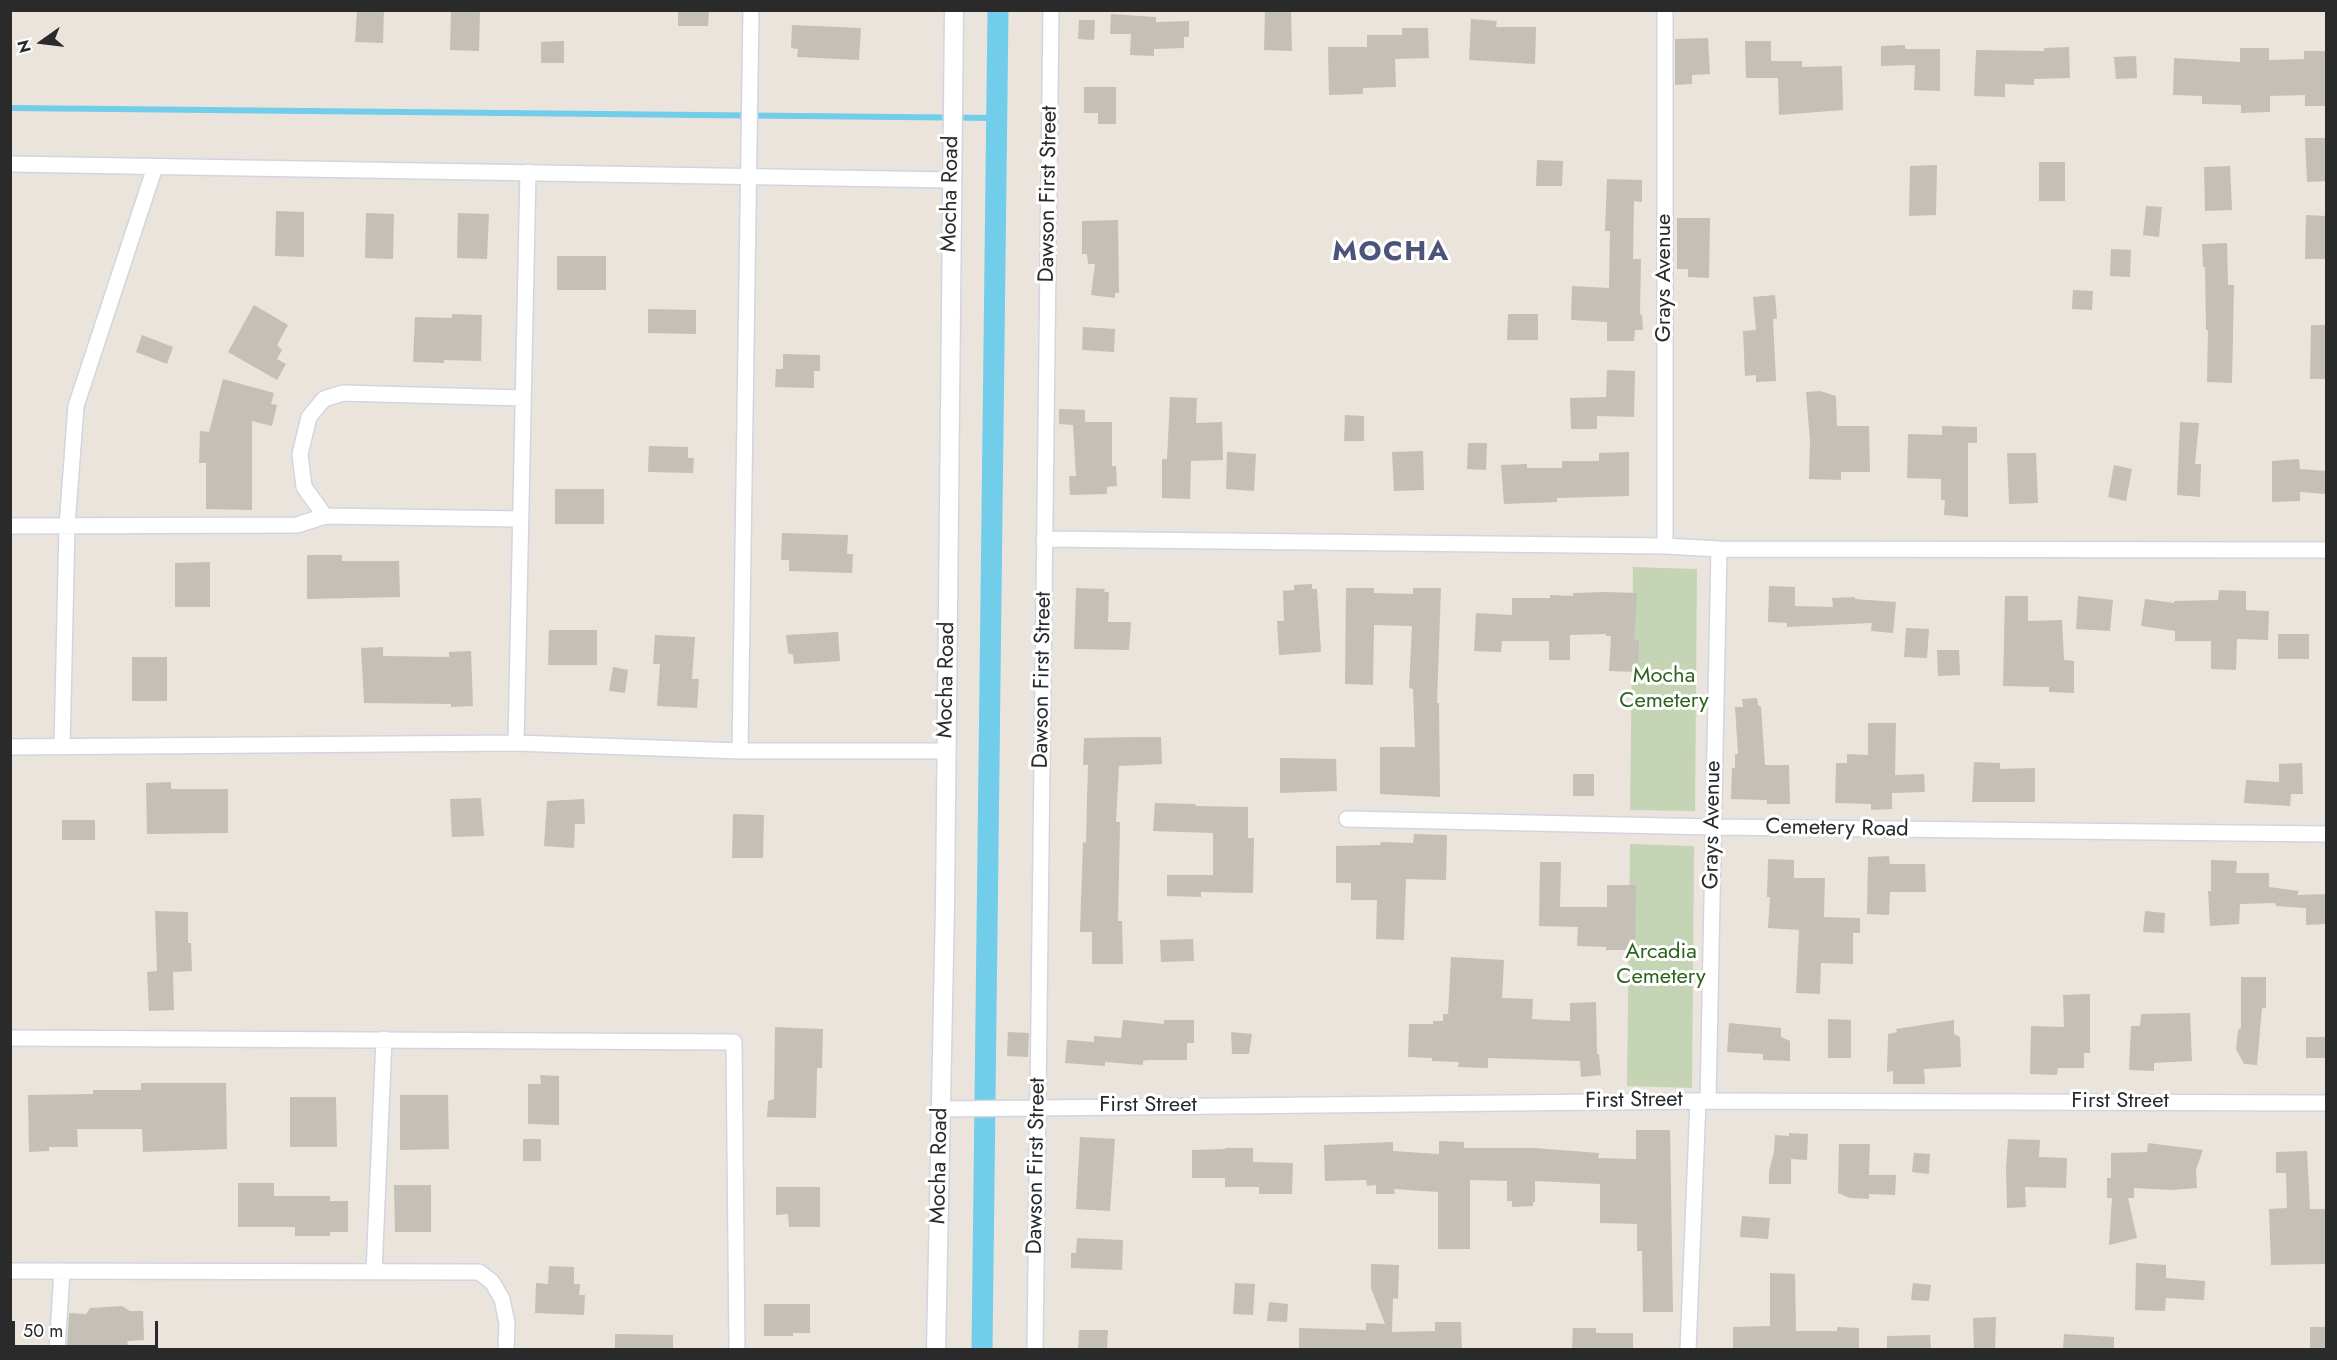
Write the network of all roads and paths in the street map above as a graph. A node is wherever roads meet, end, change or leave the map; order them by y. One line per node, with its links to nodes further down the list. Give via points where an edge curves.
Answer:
1 (751, 10): 8 (street)
2 (954, 10): 9 (street, Mocha Road)
3 (1051, 10): 15 (street, Dawson First Street)
4 (1665, 10): 16 (street, Grays Avenue)
5 (10, 164): 6 (street)
6 (155, 166): 7 (street); 14 (street, via 76,406)
7 (528, 172): 8 (street); 10 (street)
8 (748, 178): 9 (street); 22 (street)
9 (951, 180): 23 (street, Mocha Road)
10 (523, 398): 11 (street, via 343,393 324,399 309,417 300,454 304,487); 12 (street)
11 (325, 516): 12 (street); 14 (street, via 297,525)
12 (520, 519): 19 (street)
13 (10, 526): 14 (street)
14 (67, 526): 21 (street)
15 (1044, 539): 16 (street); 31 (street, Dawson First Street)
16 (1665, 546): 17 (street)
17 (1719, 549): 18 (street); 25 (street, Grays Avenue)
18 (2326, 550)
19 (516, 743): 21 (street); 22 (street)
20 (10, 747): 21 (street)
21 (63, 747)
22 (740, 751): 23 (street)
23 (946, 751): 32 (street, Mocha Road)
24 (1347, 819): 25 (street, Cemetery Road)
25 (1713, 827): 26 (street, Cemetery Road); 29 (street, Grays Avenue)
26 (2326, 834)
27 (10, 1038): 28 (street)
28 (384, 1039): 35 (street); 38 (street, via 734,1042)
29 (1703, 1101): 30 (street, First Street); 31 (street, First Street); 41 (street, Grays Avenue)
30 (2326, 1103)
31 (1038, 1106): 32 (street, First Street); 40 (street, Dawson First Street)
32 (941, 1108): 39 (street, Mocha Road)
33 (10, 1271): 34 (street)
34 (62, 1271): 35 (street); 36 (street)
35 (374, 1272): 37 (street, via 479,1272 492,1282 502,1299 507,1323)
36 (57, 1350)
37 (506, 1350)
38 (736, 1350)
39 (936, 1350)
40 (1035, 1350)
41 (1688, 1350)

